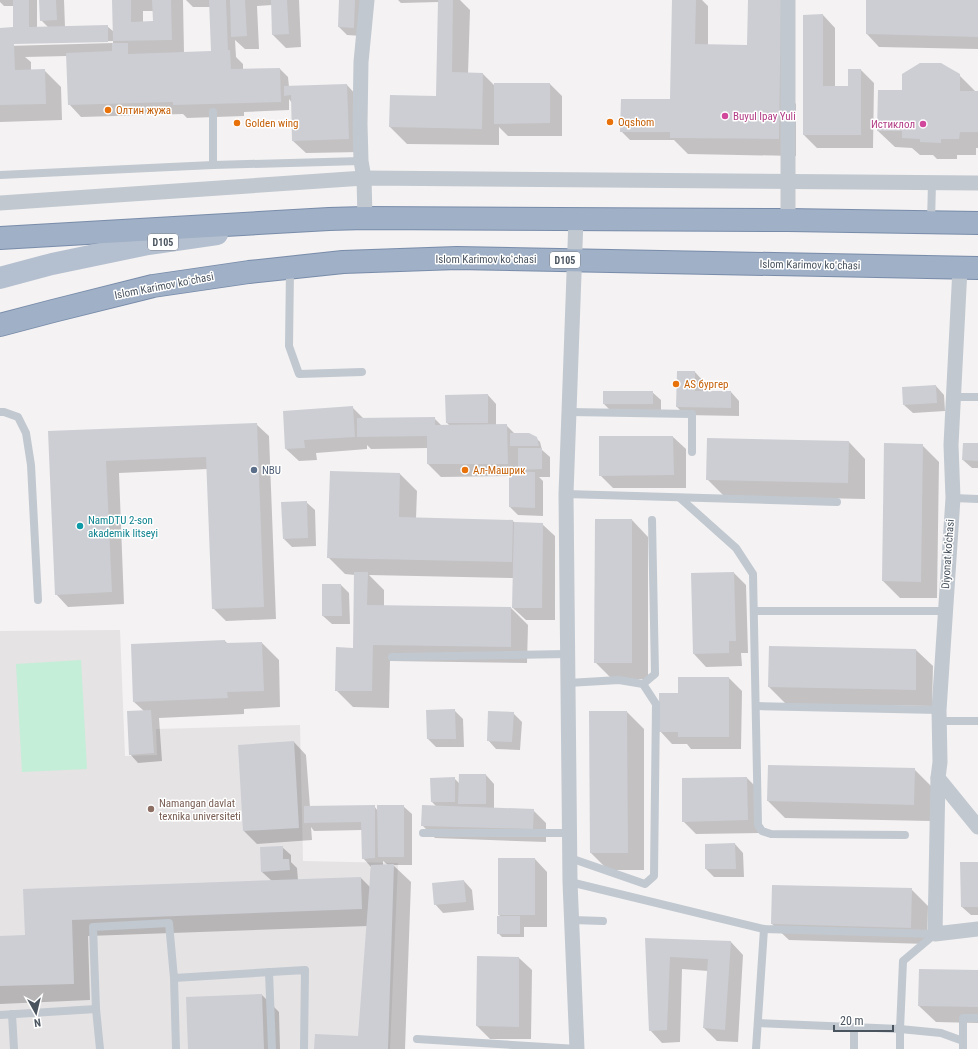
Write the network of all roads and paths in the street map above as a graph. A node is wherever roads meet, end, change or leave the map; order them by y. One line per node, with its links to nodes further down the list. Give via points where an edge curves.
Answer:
1 (367, 0): 4 (street, via 361,62)
2 (788, 0): 8 (street)
3 (213, 112): 5 (lane)
4 (361, 161): 5 (lane); 7 (street)
5 (213, 165): 6 (lane)
6 (0, 175)
7 (364, 178): 8 (street); 11 (street); 13 (street)
8 (788, 181): 9 (street); 15 (street)
9 (932, 183): 10 (street); 16 (lane)
10 (978, 183)
11 (0, 204)
12 (329, 218): 13 (highway, D105); 18 (highway); 22 (main road, D105, via 148,244 52,264)
13 (365, 218): 14 (highway, D105)
14 (576, 219): 15 (highway, D105); 19 (street)
15 (788, 220): 16 (highway, D105)
16 (930, 223): 17 (highway, D105)
17 (978, 223)
18 (0, 238)
19 (575, 260): 20 (highway, Islom Karimov koʻchasi / D105, via 457,258 343,262); 21 (highway, Islom Karimov koʻchasi / D105); 28 (street)
20 (290, 267): 23 (highway, Islom Karimov koʻchasi / D105, via 153,286); 24 (lane, via 290,346 299,374)
21 (969, 268): 25 (street, Diyonat ko'chasi)
22 (0, 278)
23 (0, 325)
24 (362, 372)
25 (953, 397): 26 (lane); 32 (street, Diyonat ko'chasi)
26 (978, 397)
27 (0, 412): 36 (lane, via 18,417 26,433)
28 (569, 412): 29 (lane, via 692,414); 30 (street)
29 (692, 452)
30 (566, 494): 31 (lane); 39 (street)
31 (680, 498): 34 (lane); 37 (lane, via 736,548 753,574)
32 (952, 498): 33 (lane); 38 (street, Diyonat ko'chasi)
33 (978, 498)
34 (837, 502)
35 (652, 520): 42 (lane, via 655,674)
36 (38, 600)
37 (754, 611): 38 (lane); 43 (lane)
38 (944, 611): 44 (street, Diyonat ko'chasi)
39 (568, 654): 40 (lane); 41 (street)
40 (392, 657)
41 (568, 683): 42 (lane, via 619,680); 49 (street)
42 (643, 684): 51 (lane, via 656,704 654,876 645,884)
43 (756, 706): 44 (lane); 50 (lane, via 758,825 762,831 771,834)
44 (939, 716): 45 (lane); 46 (street, Diyonat ko'chasi)
45 (978, 722)
46 (938, 778): 47 (street); 57 (street, Diyonat ko'chasi)
47 (978, 827)
48 (423, 833): 49 (lane)
49 (569, 833): 51 (street)
50 (905, 835)
51 (570, 858): 52 (street)
52 (570, 882): 53 (street); 55 (lane)
53 (572, 920): 54 (lane); 74 (street)
54 (603, 921)
55 (764, 929): 57 (lane); 64 (lane)
56 (978, 929): 57 (street)
57 (935, 934): 66 (lane, via 903,961)
58 (269, 972): 59 (lane); 72 (lane); 73 (lane, via 305,970)
59 (174, 978): 60 (lane, via 169,923 93,927); 71 (lane)
60 (96, 1008): 61 (lane); 70 (lane)
61 (12, 1014): 62 (lane); 69 (lane)
62 (0, 1015)
63 (978, 1018): 68 (lane, via 964,1018)
64 (758, 1023): 65 (lane); 75 (lane)
65 (854, 1027): 66 (lane); 76 (lane)
66 (900, 1029): 68 (lane, via 941,1033); 77 (lane)
67 (417, 1039): 74 (lane)
68 (963, 1045)
69 (14, 1049)
70 (100, 1049)
71 (176, 1049)
72 (272, 1049)
73 (304, 1049)
74 (577, 1049)
75 (756, 1049)
76 (854, 1049)
77 (900, 1049)

